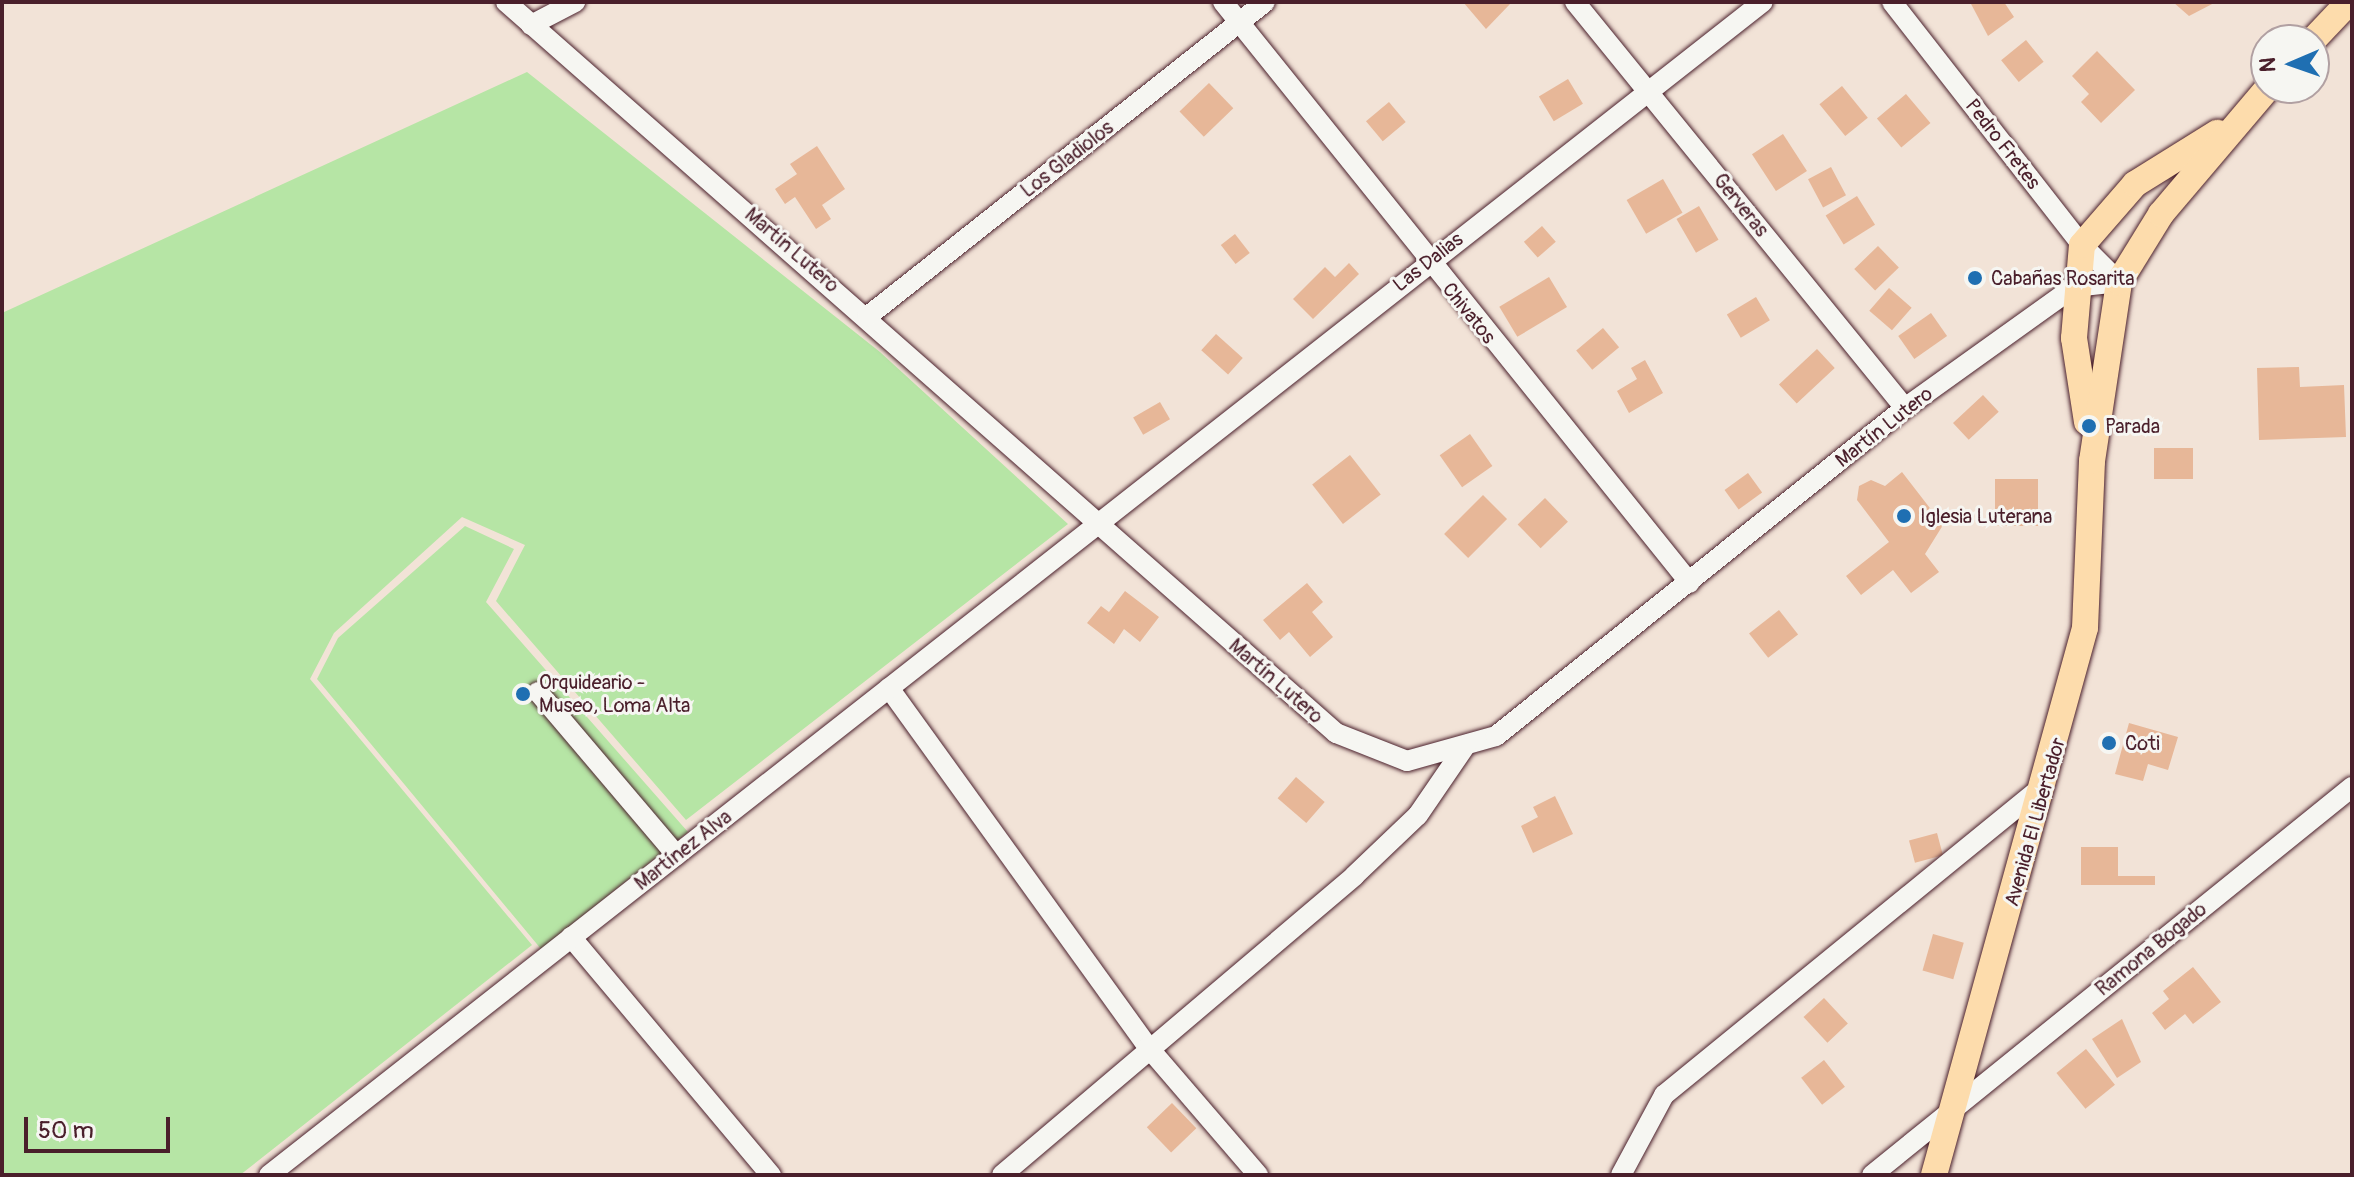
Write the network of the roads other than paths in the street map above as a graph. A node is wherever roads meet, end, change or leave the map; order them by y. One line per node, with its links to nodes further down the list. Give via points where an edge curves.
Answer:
1 (506, 2): 11 (street, Martín Lutero)
2 (575, 2): 11 (street)
3 (1223, 2): 9 (street, Chivatos)
4 (1265, 2): 9 (street, Los Gladiolos)
5 (1575, 2): 12 (street, Gerveras)
6 (1763, 2): 12 (street, Las Dalias)
7 (1892, 2): 15 (street, Pedro Fretes)
8 (2349, 2): 10 (main road)
9 (1240, 23): 16 (street, Chivatos); 19 (street, Los Gladiolos)
10 (2328, 24)
11 (531, 25): 19 (street, Martín Lutero)
12 (1648, 90): 16 (street, Las Dalias); 20 (street, Gerveras)
13 (2253, 104): 14 (main road, Avenida El Libertador)
14 (2236, 122): 15 (main road, Avenida El Libertador, via 2135,184); 17 (main road, Avenida El Libertador, via 2161,214)
15 (2082, 245): 17 (street, Pedro Fretes); 18 (main road, Avenida El Libertador)
16 (1428, 262): 22 (street, Las Dalias); 23 (street, Chivatos)
17 (2119, 282): 18 (street, Martín Lutero); 21 (main road, Avenida El Libertador, via 2105,341)
18 (2074, 287): 20 (street, Martín Lutero); 21 (main road, Avenida El Libertador)
19 (868, 316): 22 (street, Martín Lutero)
20 (1905, 408): 23 (street, Martín Lutero)
21 (2092, 461): 27 (main road, Avenida El Libertador, via 2085,628)
22 (1096, 526): 24 (street, Martínez Alva); 26 (street, Martín Lutero, via 1336,733 1407,761)
23 (1690, 583): 26 (street, Martín Lutero, via 1496,736)
24 (889, 688): 29 (street, Martínez Alva); 31 (street)
25 (538, 692): 29 (street)
26 (1466, 745): 31 (street, via 1397,835)
27 (2048, 781): 32 (main road, Avenida El Libertador); 37 (street, via 1664,1095)
28 (2352, 787): 32 (street, Ramona Bogado)
29 (676, 855): 30 (street, Martínez Alva)
30 (571, 937): 33 (street, Martínez Alva); 34 (street)
31 (1148, 1047): 35 (street); 36 (street)
32 (1951, 1112): 38 (street, Ramona Bogado); 39 (main road, Avenida El Libertador)
33 (269, 1175)
34 (771, 1175)
35 (1002, 1175)
36 (1258, 1175)
37 (1621, 1175)
38 (1872, 1175)
39 (1934, 1175)

